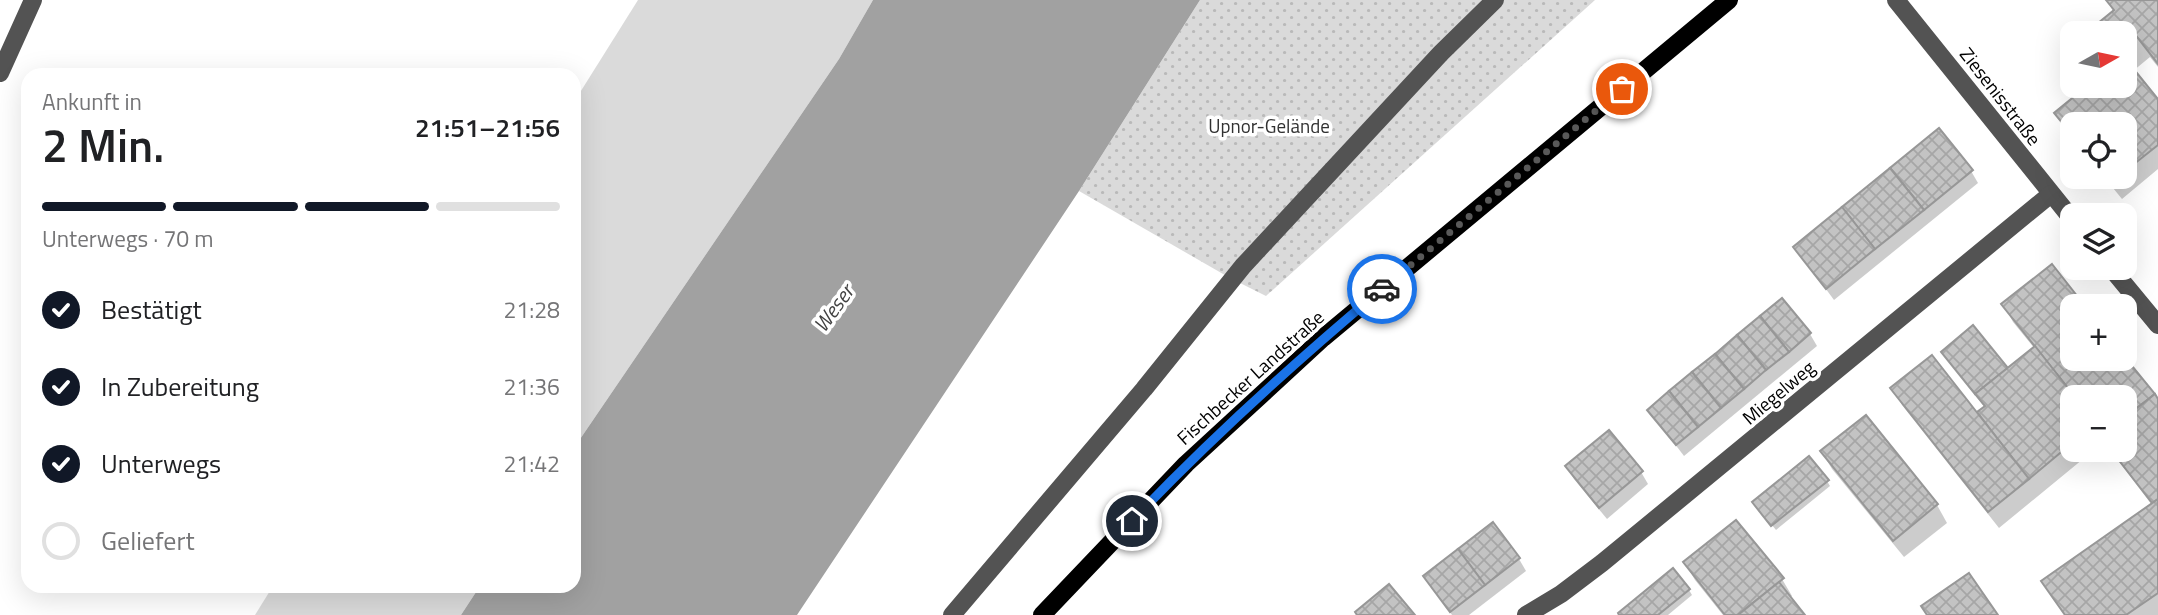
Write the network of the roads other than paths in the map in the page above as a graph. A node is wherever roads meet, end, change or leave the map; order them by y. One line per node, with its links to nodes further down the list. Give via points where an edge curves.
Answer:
1 (33, 0): 5 (street)
2 (1494, 0): 10 (street, via 1242,266)
3 (1729, 0): 11 (main road, Fischbecker Landstraße, via 1323,338 1186,464)
4 (1896, 0): 6 (street, Ziesenisstraße)
5 (0, 73)
6 (2051, 194): 7 (street, Ziesenisstraße); 12 (street, Miegelweg, via 1602,563)
7 (2060, 205)
8 (2121, 280): 9 (street)
9 (2158, 325)
10 (952, 615)
11 (1042, 615)
12 (1526, 615)

